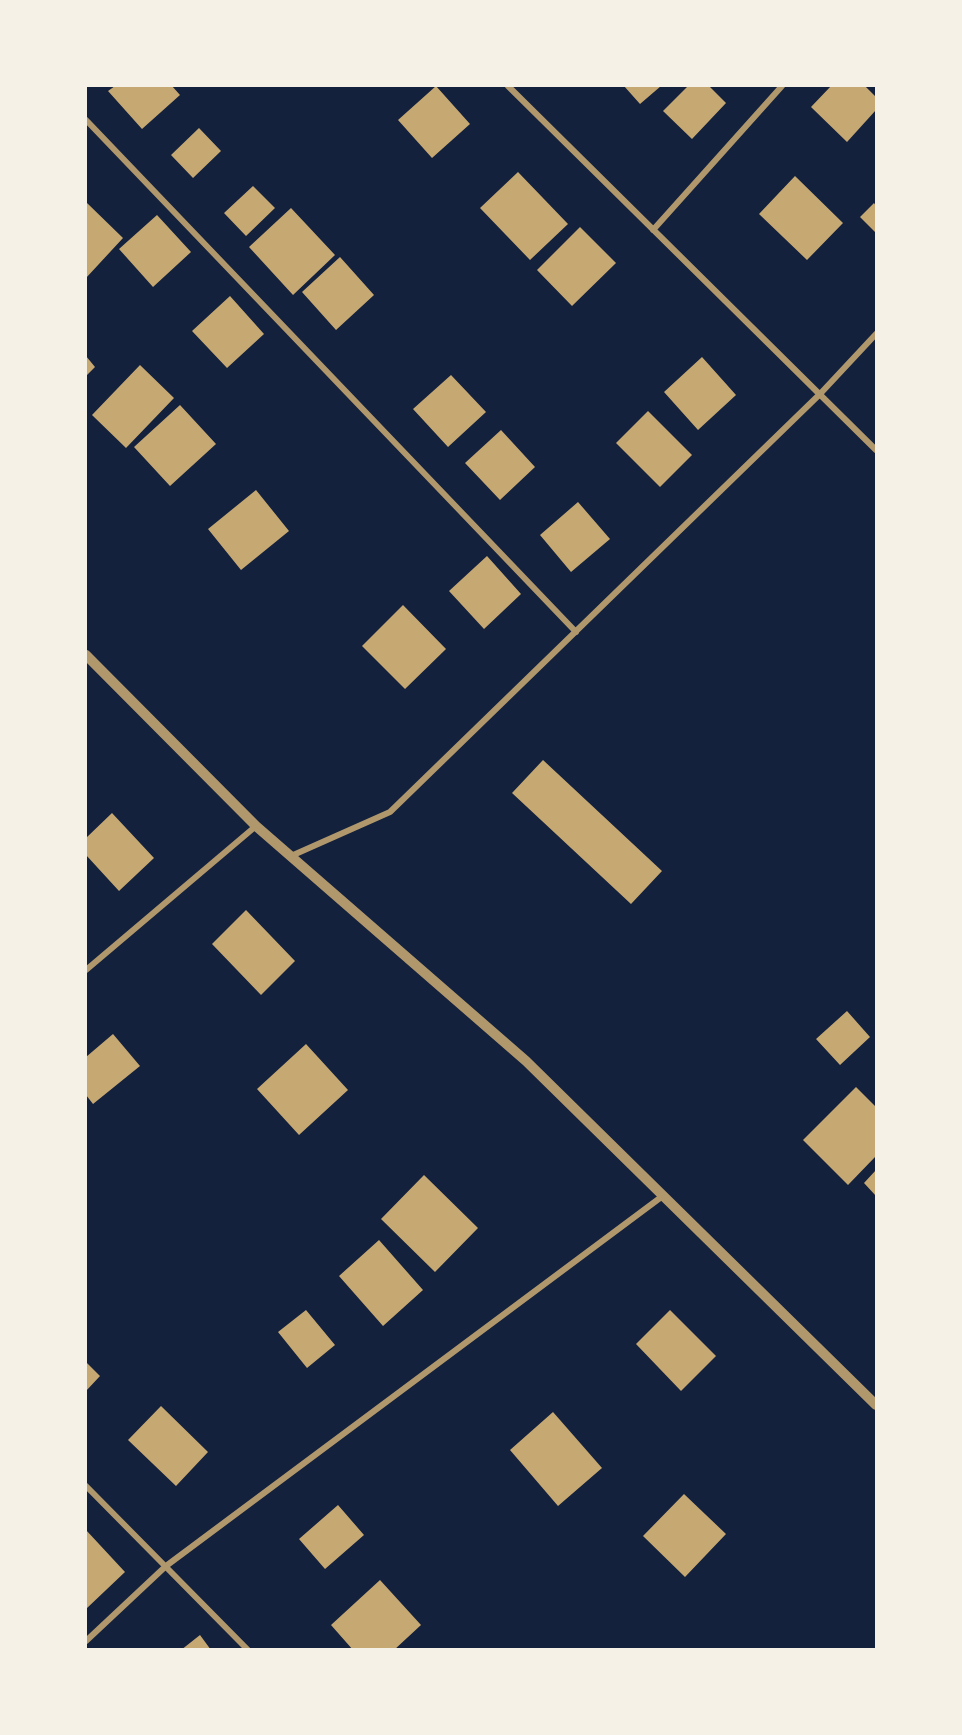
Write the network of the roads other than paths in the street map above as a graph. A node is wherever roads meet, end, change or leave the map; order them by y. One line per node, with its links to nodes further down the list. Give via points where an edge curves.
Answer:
1 (508, 86): 4 (street)
2 (782, 86): 4 (street)
3 (86, 120): 8 (street)
4 (653, 230): 6 (street)
5 (876, 333): 6 (street)
6 (820, 394): 7 (street); 8 (street)
7 (876, 450)
8 (576, 632): 11 (street, via 390,812)
9 (86, 655): 10 (street)
10 (256, 826): 11 (street); 12 (street)
11 (291, 856): 13 (street, via 526,1061)
12 (86, 970)
13 (664, 1194): 14 (street); 16 (street)
14 (876, 1405)
15 (86, 1486): 16 (street)
16 (166, 1566): 17 (street); 18 (street)
17 (86, 1641)
18 (248, 1650)

